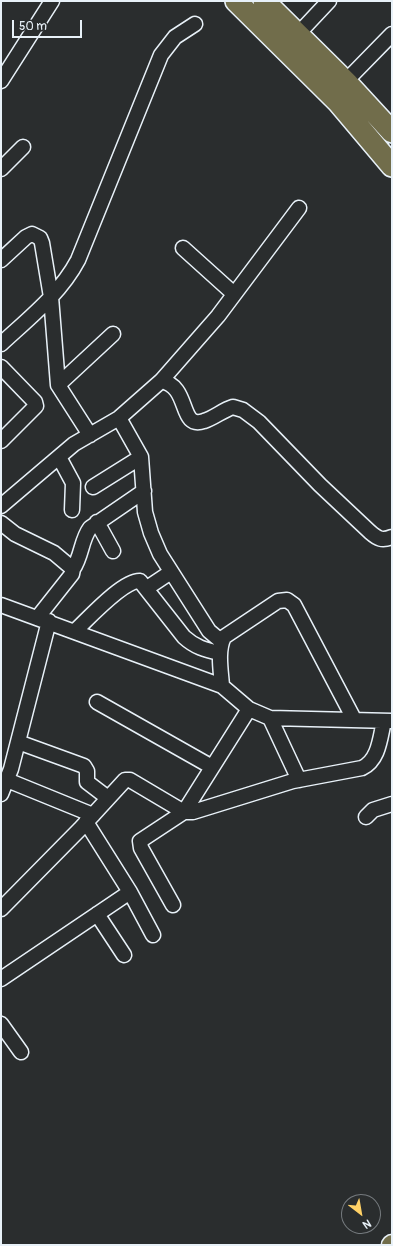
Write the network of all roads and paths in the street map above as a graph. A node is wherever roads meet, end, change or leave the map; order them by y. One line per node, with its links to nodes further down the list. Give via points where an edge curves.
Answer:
1 (52, 1): 8 (street)
2 (236, 1): 10 (highway, via 338,102)
3 (264, 1): 6 (highway)
4 (329, 1): 6 (street)
5 (195, 24): 20 (street, via 175,37 161,55 78,260 69,277)
6 (298, 34): 9 (highway)
7 (392, 34): 9 (street)
8 (1, 81)
9 (346, 81): 11 (highway)
10 (364, 132): 13 (highway); 15 (main road)
11 (392, 132)
12 (24, 147): 14 (street)
13 (392, 166)
14 (1, 169)
15 (392, 175)
16 (299, 208): 19 (street)
17 (183, 248): 19 (street)
18 (1, 260): 20 (street, via 26,237 32,234 40,238)
19 (234, 294): 24 (street)
20 (51, 297): 22 (street); 25 (street)
21 (113, 334): 25 (street)
22 (1, 344)
23 (1, 367): 28 (street, via 36,406)
24 (161, 381): 26 (street); 37 (street, via 175,386 190,420 204,421 233,407 252,415 376,538 383,540)
25 (58, 385): 27 (street)
26 (119, 418): 27 (street); 30 (street)
27 (90, 435): 29 (street, via 79,440)
28 (1, 441)
29 (59, 457): 33 (street); 34 (street, via 73,483)
30 (141, 457): 31 (street); 32 (street)
31 (93, 487)
32 (144, 491): 35 (street); 40 (street, via 145,512 151,533)
33 (1, 506)
34 (72, 510)
35 (97, 522): 38 (street); 39 (street, via 86,533 80,556)
36 (1, 523): 39 (street, via 15,534 54,553)
37 (392, 537)
38 (113, 551)
39 (73, 568): 43 (street, via 72,574)
40 (171, 572): 41 (street); 45 (street)
41 (147, 588): 44 (street, via 140,581 131,583); 45 (street, via 191,644 205,650)
42 (1, 605): 43 (street)
43 (44, 619): 44 (street); 52 (street)
44 (75, 631): 46 (street)
45 (221, 647): 46 (street); 50 (street, via 224,637 239,626 278,601 287,600 294,605)
46 (222, 686): 48 (street)
47 (97, 702): 53 (street)
48 (249, 709): 49 (street); 53 (street)
49 (270, 718): 50 (street); 55 (street)
50 (354, 719): 51 (street)
51 (388, 721): 55 (street, via 368,765 355,770)
52 (18, 742): 54 (street); 57 (street, via 84,766 87,771 85,780)
53 (212, 767): 59 (street)
54 (7, 780): 56 (street); 60 (street)
55 (299, 780): 59 (street, via 193,812)
56 (1, 794)
57 (108, 798): 59 (street, via 127,779); 60 (street)
58 (392, 804): 61 (street, via 374,810)
59 (184, 812): 63 (street, via 142,838 140,843)
60 (84, 814): 62 (street); 64 (street)
61 (366, 817)
62 (130, 892): 65 (street); 66 (street)
63 (173, 905)
64 (1, 909)
65 (97, 914): 67 (street); 68 (street)
66 (153, 935)
67 (124, 955)
68 (1, 979)
69 (1, 1024): 70 (street)
70 (22, 1052)

